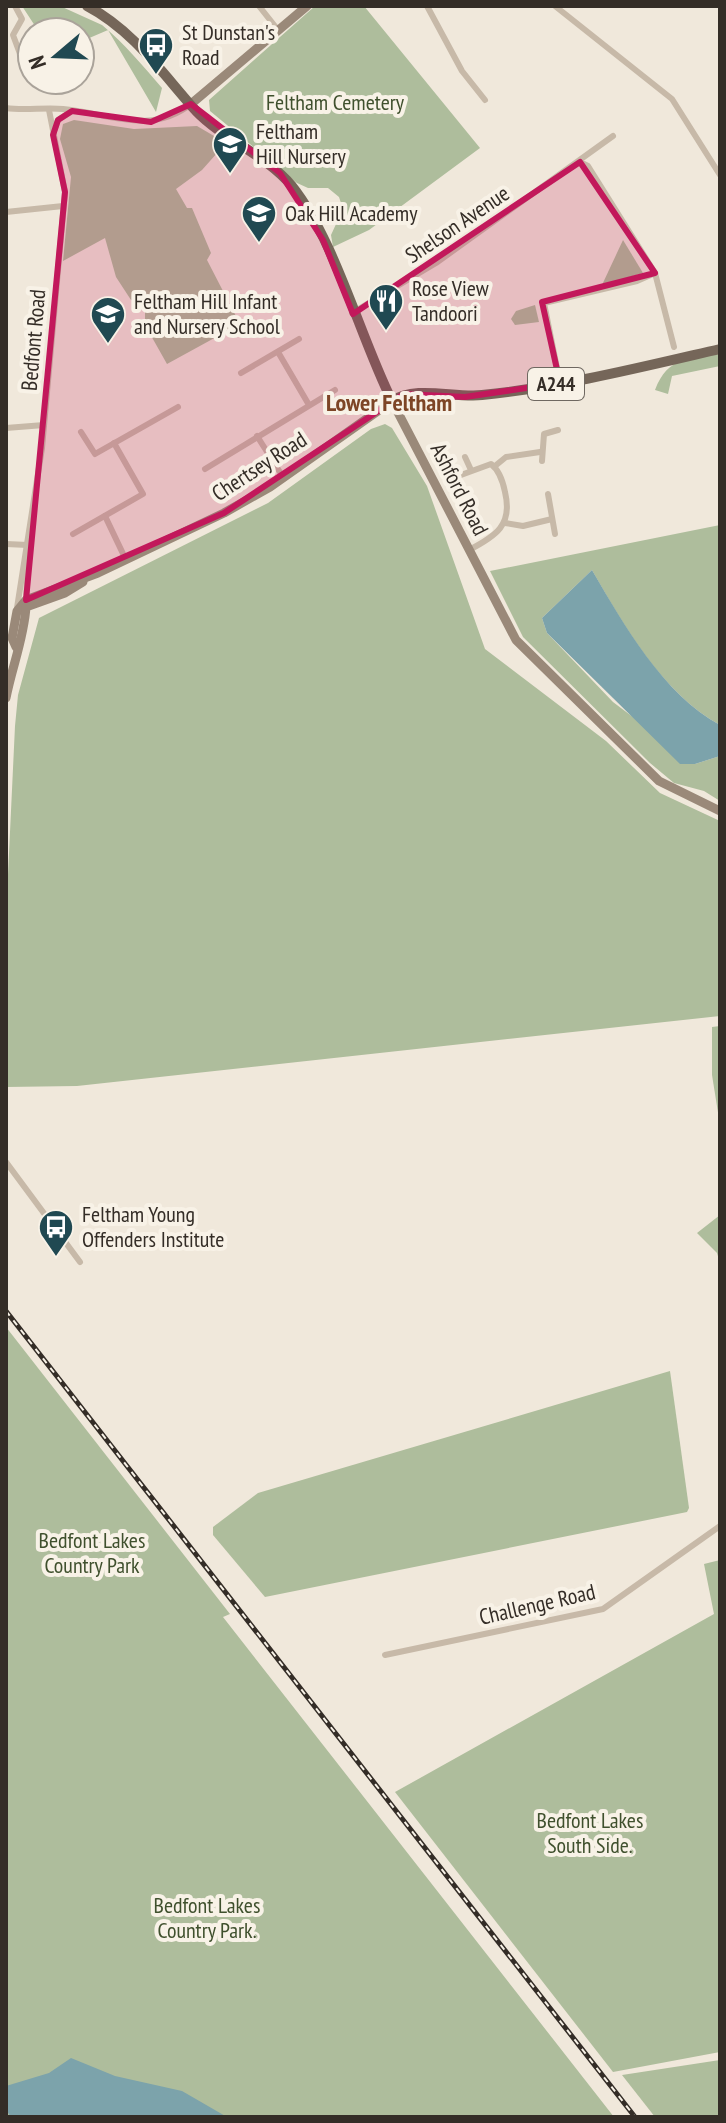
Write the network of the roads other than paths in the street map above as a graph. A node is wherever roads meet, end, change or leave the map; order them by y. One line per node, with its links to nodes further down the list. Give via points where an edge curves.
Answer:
1 (87, 6): 8 (main road, Ashford Road, via 121,27)
2 (259, 6): 6 (street)
3 (307, 6): 6 (street)
4 (427, 6): 7 (street, via 462,71)
5 (555, 6): 15 (street, via 672,99)
6 (278, 30): 8 (street)
7 (485, 100)
8 (191, 104): 11 (street, via 178,115 151,122); 19 (main road, Ashford Road, via 291,185 319,231)
9 (6, 108): 10 (street)
10 (49, 110): 11 (street); 12 (street)
11 (72, 111): 12 (street, via 58,120)
12 (53, 135): 16 (street, Bedfont Road, via 64,174)
13 (613, 136): 14 (street, Shelson Avenue)
14 (580, 162): 18 (street, via 588,166); 19 (street, Shelson Avenue, via 436,263)
15 (720, 175)
16 (63, 206): 17 (street); 30 (street, Bedfont Road)
17 (6, 212)
18 (655, 273): 21 (street); 25 (street, via 544,303)
19 (352, 313): 27 (main road, Ashford Road)
20 (299, 339): 23 (street)
21 (674, 347)
22 (720, 349): 25 (main road, Chertsey Road / A244)
23 (278, 352): 24 (street); 28 (street)
24 (241, 373)
25 (560, 383): 27 (main road, Chertsey Road / A244, via 465,397 409,392)
26 (335, 390): 28 (street)
27 (392, 401): 42 (street, Chertsey Road); 54 (street, Ashford Road)
28 (309, 405): 34 (street)
29 (178, 407): 35 (street)
30 (44, 425): 31 (street); 53 (street, Bedfont Road)
31 (6, 428)
32 (558, 430): 36 (street, via 544,434)
33 (81, 432): 35 (street, via 95,454)
34 (257, 436): 40 (street); 42 (street)
35 (114, 443): 44 (street)
36 (540, 452): 38 (street); 39 (street, via 506,457)
37 (465, 457): 41 (street)
38 (542, 461)
39 (495, 466): 41 (street); 49 (street, via 507,500)
40 (205, 469)
41 (471, 470): 43 (street)
42 (283, 477): 55 (street, Chertsey Road, via 224,513)
43 (450, 479)
44 (143, 494): 46 (street); 47 (street)
45 (548, 494): 48 (street)
46 (148, 503)
47 (105, 516): 50 (street); 55 (street)
48 (552, 519): 49 (street, via 523,526); 51 (street)
49 (505, 523): 54 (street)
50 (73, 534)
51 (555, 534)
52 (6, 544): 53 (street)
53 (28, 547): 56 (street, Bedfont Road)
54 (469, 550): 58 (street, Ashford Road, via 525,650 659,781)
55 (126, 560): 56 (street, Chertsey Road, via 65,593)
56 (22, 604): 57 (street, Bedfont Road, via 22,639)
57 (6, 698)
58 (720, 811)
59 (6, 1162): 60 (street)
60 (80, 1262)
61 (720, 1526): 62 (street, Challenge Road, via 603,1609)
62 (385, 1655)

